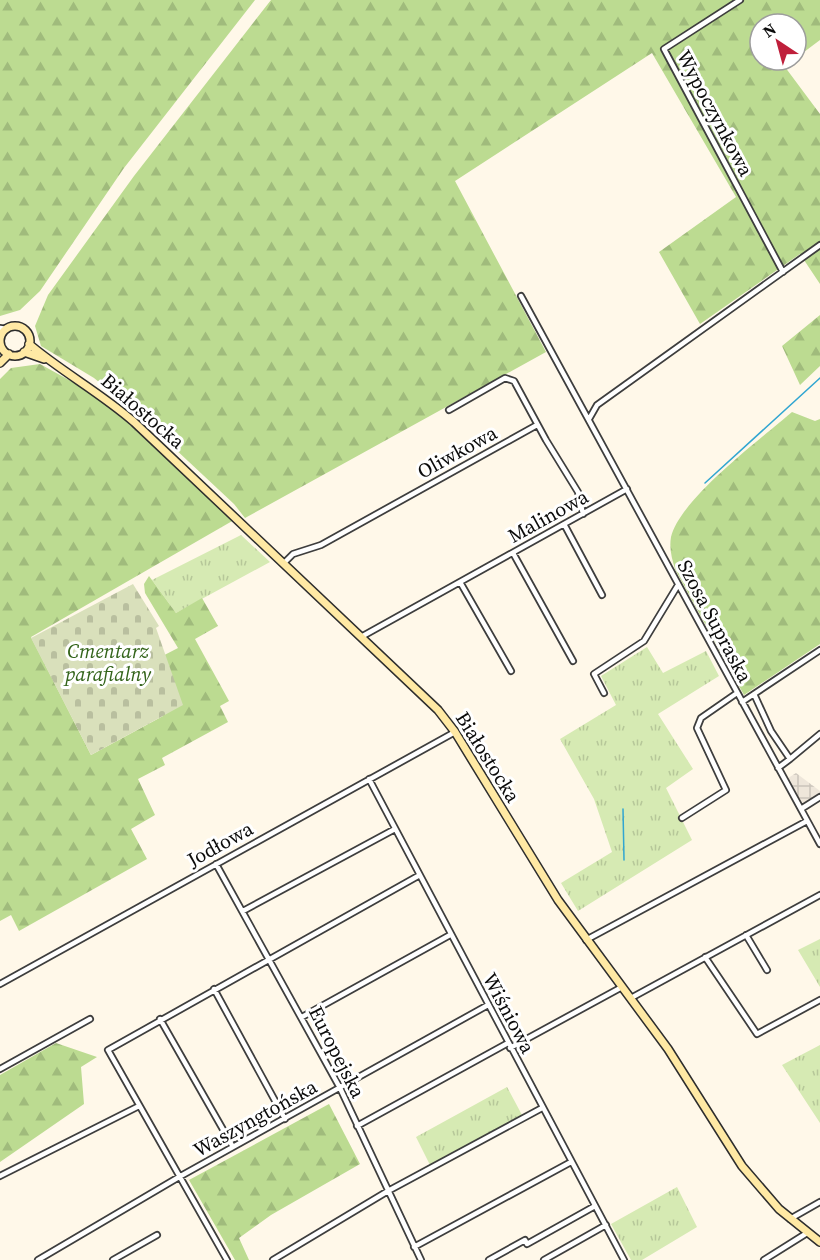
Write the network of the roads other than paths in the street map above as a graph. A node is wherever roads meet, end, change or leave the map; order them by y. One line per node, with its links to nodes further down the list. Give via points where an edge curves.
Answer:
1 (740, 0): 3 (street, Wypoczynkowa, via 664,49)
2 (820, 245): 3 (street)
3 (783, 272): 14 (street, via 597,405)
4 (521, 296): 14 (street)
5 (3, 328): 6 (street); 7 (street, via 15,326 24,330)
6 (0, 338): 8 (street)
7 (29, 344): 9 (street); 11 (street, Białostocka)
8 (1, 351): 10 (street)
9 (24, 352): 10 (street); 11 (street, Białostocka)
10 (9, 354): 12 (street)
11 (47, 360): 20 (street, Białostocka, via 108,399)
12 (0, 363)
13 (449, 410): 15 (street, Oliwkowa, via 505,378 514,381)
14 (589, 419): 16 (street)
15 (537, 425): 17 (street, via 578,492); 20 (street, Oliwkowa, via 321,545 293,554)
16 (627, 489): 17 (street, Malinowa); 22 (street, Szosa Supraska)
17 (583, 514): 18 (street, Malinowa)
18 (564, 524): 19 (street, Malinowa); 23 (street)
19 (513, 553): 21 (street, Malinowa); 26 (street)
20 (284, 563): 24 (street, Białostocka)
21 (460, 582): 24 (street, Malinowa); 27 (street)
22 (678, 585): 28 (street, via 644,641 594,674); 29 (street, Szosa Supraska)
23 (602, 595)
24 (361, 637): 32 (street, Białostocka, via 438,710)
25 (820, 650): 30 (street)
26 (573, 661)
27 (511, 671)
28 (604, 693)
29 (737, 693): 31 (street, Szosa Supraska); 39 (street, via 701,718 697,728 726,790)
30 (754, 694): 31 (street); 34 (street, via 771,731)
31 (742, 702): 35 (street, Szosa Supraska)
32 (455, 732): 36 (street, Jodłowa); 49 (street, Białostocka)
33 (820, 734): 34 (street)
34 (790, 759): 35 (street)
35 (778, 768): 38 (street, Szosa Supraska)
36 (369, 779): 41 (street, Wiśniowa); 43 (street, Jodłowa)
37 (820, 797): 38 (street)
38 (801, 809): 40 (street, Szosa Supraska)
39 (682, 818)
40 (807, 820): 42 (street, Szosa Supraska); 49 (street)
41 (395, 829): 44 (street, Wiśniowa); 46 (street)
42 (820, 844)
43 (216, 864): 46 (street, Europejska); 53 (street, Jodłowa)
44 (418, 876): 47 (street, Wiśniowa); 51 (street)
45 (820, 894): 48 (street)
46 (243, 911): 51 (street, Europejska)
47 (450, 935): 58 (street, Wiśniowa); 59 (street)
48 (746, 935): 50 (street); 52 (street)
49 (586, 940): 54 (street, Białostocka)
50 (705, 957): 56 (street); 57 (street, via 757,1034)
51 (269, 958): 55 (street); 59 (street, Europejska)
52 (767, 970)
53 (0, 984)
54 (622, 987): 56 (street, Białostocka); 62 (street)
55 (214, 988): 60 (street); 67 (street)
56 (631, 998): 76 (street, Białostocka, via 668,1048 742,1166)
57 (820, 1000)
58 (488, 1005): 62 (street, Wiśniowa); 64 (street, Waszyngtońska)
59 (302, 1017): 64 (street, Europejska)
60 (160, 1018): 65 (street, via 108,1050); 69 (street)
61 (90, 1019): 63 (street)
62 (509, 1045): 66 (street, Wiśniowa); 68 (street)
63 (0, 1069)
64 (340, 1088): 67 (street, Waszyngtońska); 68 (street, Europejska)
65 (139, 1106): 71 (street); 72 (street)
66 (542, 1108): 70 (street, Wiśniowa); 73 (street)
67 (285, 1119): 69 (street, Waszyngtońska)
68 (357, 1126): 73 (street, Europejska)
69 (233, 1147): 72 (street, Waszyngtońska)
70 (571, 1162): 75 (street, Wiśniowa); 81 (street)
71 (0, 1176)
72 (178, 1177): 82 (street, Waszyngtońska); 84 (street)
73 (388, 1191): 81 (street, Europejska); 85 (street)
74 (820, 1202): 76 (street)
75 (595, 1206): 77 (street, Wiśniowa); 87 (street)
76 (790, 1219): 78 (street, Białostocka)
77 (606, 1226): 88 (street); 89 (street, Wiśniowa)
78 (807, 1233): 80 (street, Białostocka); 90 (street)
79 (158, 1235): 83 (street)
80 (820, 1242)
81 (414, 1247): 86 (street, Europejska)
82 (38, 1260)
83 (113, 1260)
84 (226, 1260)
85 (273, 1260)
86 (421, 1260)
87 (489, 1260)
88 (544, 1260)
89 (624, 1260)
90 (764, 1260)

